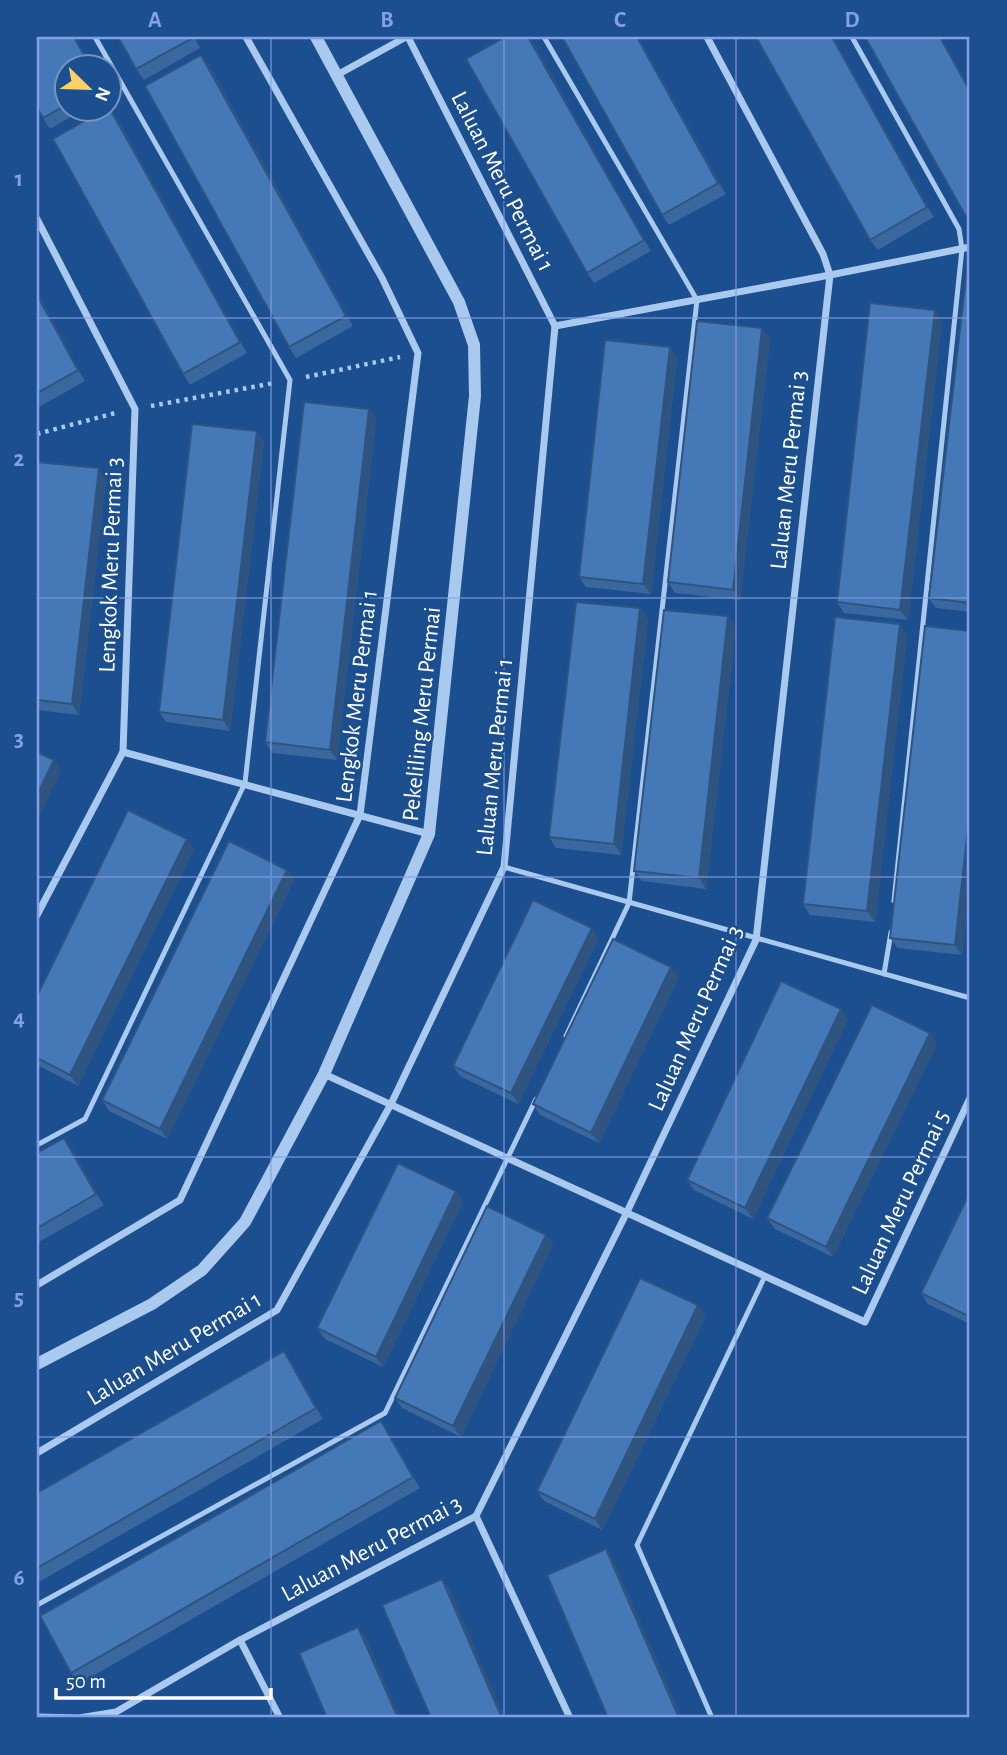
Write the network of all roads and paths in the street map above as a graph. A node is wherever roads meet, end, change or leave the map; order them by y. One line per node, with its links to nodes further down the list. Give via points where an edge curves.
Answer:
1 (95, 37): 15 (lane)
2 (246, 37): 14 (street, via 382,278)
3 (316, 37): 8 (street, Pekeliling Meru Permai)
4 (407, 37): 8 (street); 13 (street, Laluan Meru Permai 1)
5 (544, 37): 12 (lane)
6 (706, 37): 11 (street, Laluan Meru Permai 3)
7 (852, 37): 10 (lane)
8 (337, 75): 21 (street, Pekeliling Meru Permai, via 459,302 474,345 475,396)
9 (37, 219): 16 (street, Lengkok Meru Permai 3)
10 (966, 248): 11 (street); 24 (lane)
11 (830, 275): 12 (street); 27 (street, Laluan Meru Permai 3)
12 (697, 300): 13 (street); 23 (lane)
13 (555, 326): 22 (street, Laluan Meru Permai 1)
14 (418, 353): 15 (path); 20 (street, Lengkok Meru Permai 1)
15 (290, 380): 16 (path); 19 (lane)
16 (135, 409): 17 (path); 18 (street, Lengkok Meru Permai 3)
17 (37, 434)
18 (122, 752): 19 (street); 25 (street, Lengkok Meru Permai 3)
19 (245, 783): 20 (street); 35 (lane, via 85,1119)
20 (360, 815): 21 (street); 39 (street, Lengkok Meru Permai 1, via 180,1200)
21 (429, 834): 31 (street, Pekeliling Meru Permai)
22 (504, 867): 23 (lane); 34 (street, Laluan Meru Permai 1)
23 (629, 903): 27 (lane); 30 (lane)
24 (893, 912)
25 (37, 915)
26 (892, 926): 28 (lane)
27 (756, 940): 28 (lane); 37 (street, Laluan Meru Permai 3)
28 (884, 974): 29 (lane)
29 (970, 998)
30 (560, 1048)
31 (324, 1074): 34 (street); 40 (street, Pekeliling Meru Permai, via 245,1222 202,1270 152,1304)
32 (537, 1097): 36 (lane)
33 (970, 1098): 38 (street, Laluan Meru Permai 5, via 865,1322)
34 (391, 1104): 36 (street); 41 (street, Laluan Meru Permai 1, via 277,1310)
35 (37, 1145)
36 (509, 1157): 37 (street); 43 (lane, via 385,1413)
37 (627, 1212): 38 (street); 42 (street, Laluan Meru Permai 3)
38 (765, 1276): 49 (lane, via 637,1545)
39 (37, 1285)
40 (37, 1364)
41 (37, 1453)
42 (476, 1516): 44 (street, Laluan Meru Permai 3); 48 (street)
43 (37, 1605)
44 (240, 1640): 45 (street, Laluan Meru Permai 3); 47 (street)
45 (116, 1715): 46 (street, Laluan Meru Permai 3)
46 (37, 1717)
47 (279, 1718)
48 (569, 1718)
49 (712, 1718)

